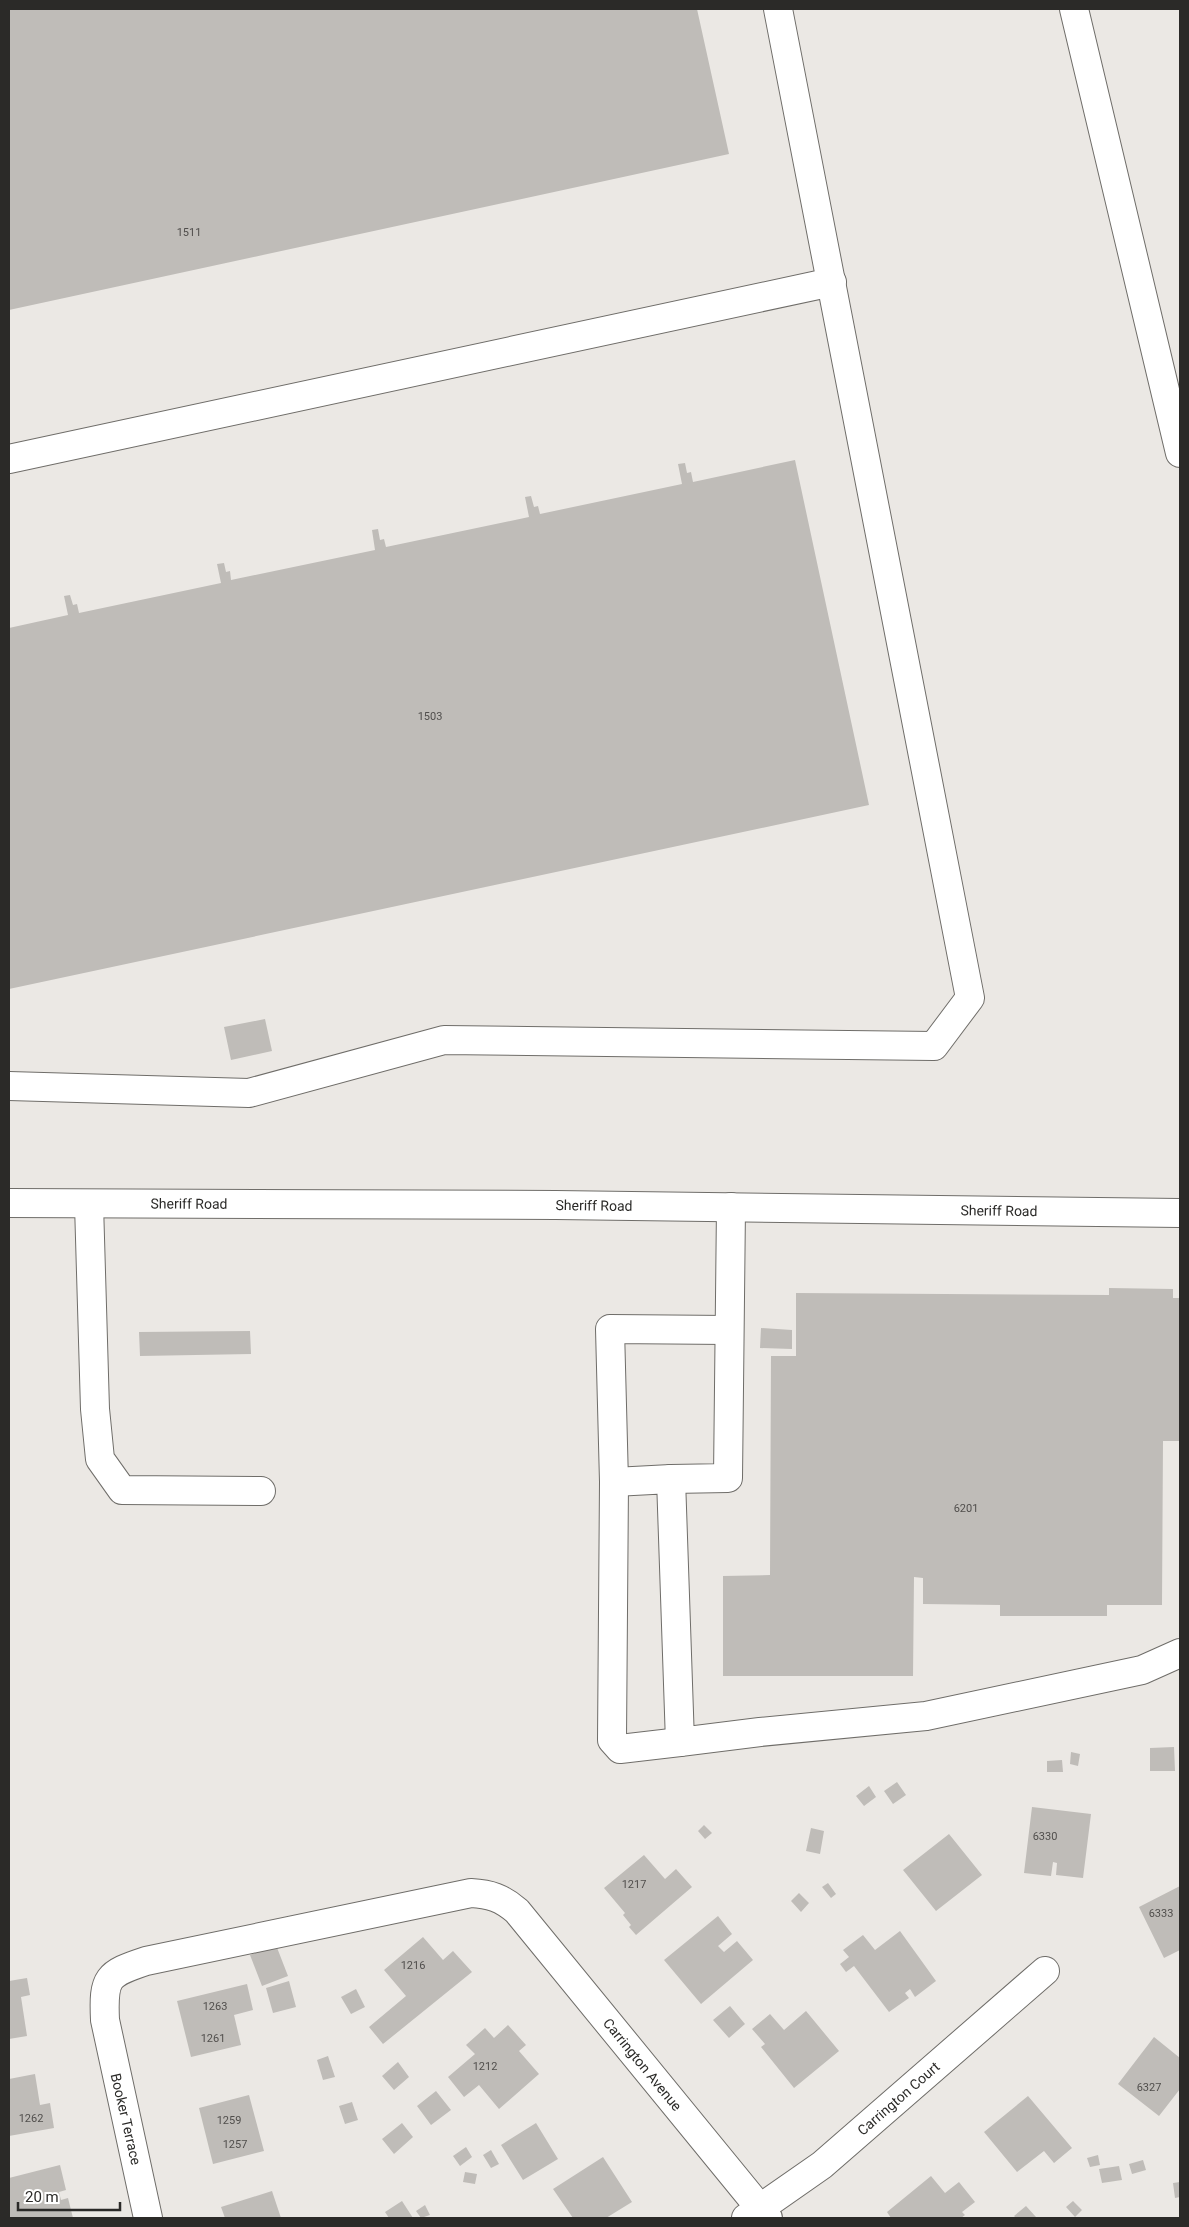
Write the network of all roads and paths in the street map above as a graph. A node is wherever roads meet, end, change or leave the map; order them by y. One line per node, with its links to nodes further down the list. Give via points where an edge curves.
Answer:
1 (778, 9): 3 (street)
2 (1074, 9): 4 (street)
3 (832, 282): 5 (street); 6 (street, via 970,998 934,1046 444,1040 249,1093)
4 (1180, 453)
5 (9, 459)
6 (9, 1086)
7 (9, 1203): 8 (street, Sheriff Road)
8 (89, 1204): 9 (street, Sheriff Road); 14 (street, via 95,1409 100,1459 122,1490)
9 (731, 1207): 10 (street, Sheriff Road); 11 (street)
10 (1180, 1213)
11 (730, 1330): 12 (street, via 728,1478); 13 (street, via 610,1329)
12 (671, 1479): 13 (street); 16 (street)
13 (614, 1482): 16 (street, via 612,1740 620,1749)
14 (261, 1491)
15 (1180, 1653): 16 (street, via 1142,1670 926,1716)
16 (680, 1742)
17 (1045, 1971): 19 (street, Carrington Court, via 822,2164)
18 (105, 2020): 19 (street, Carrington Avenue, via 104,1998 111,1978 124,1968 471,1893 492,1895 517,1911); 20 (street, Booker Terrace)
19 (758, 2215)
20 (148, 2218)

